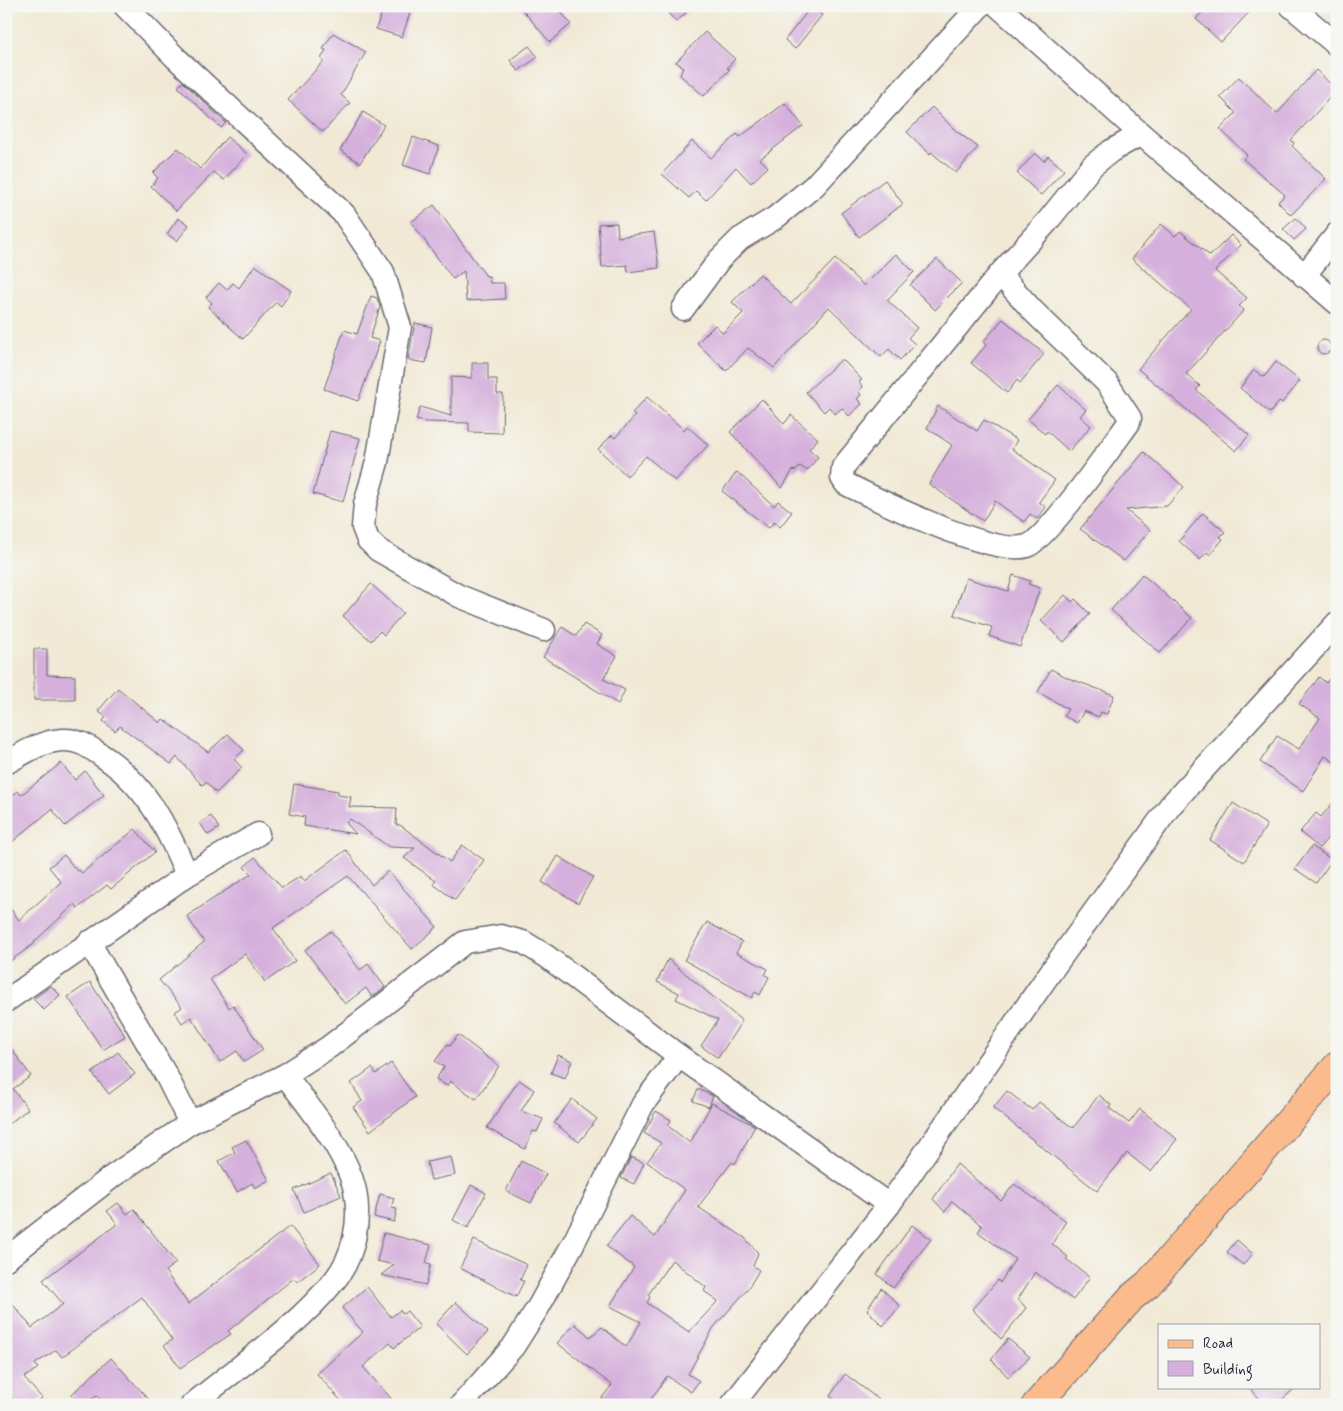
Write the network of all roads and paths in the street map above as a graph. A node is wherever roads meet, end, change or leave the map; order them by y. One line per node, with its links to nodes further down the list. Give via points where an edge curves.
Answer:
1 (125, 6): 13 (street, via 176,58 344,214 383,272 400,327 377,462 365,504 363,527 368,540 378,550 459,596)
2 (980, 6): 11 (street, via 814,186 775,218 740,239 719,260)
3 (998, 6): 6 (street)
4 (1291, 6): 5 (street)
5 (1337, 45)
6 (1140, 134): 8 (street, via 1092,166); 9 (street)
7 (1337, 234): 9 (street)
8 (1000, 274): 8 (street, via 843,467 842,478 846,484 909,515 1007,548 1027,546 1048,530 1130,418 1107,383)
9 (1304, 276): 10 (street)
10 (1337, 303)
11 (683, 309)
12 (1335, 629): 23 (street, via 1170,806)
13 (544, 630)
14 (6, 763): 16 (street, via 39,744 62,740 77,741 93,749 126,772 143,791 165,826)
15 (258, 834): 16 (street)
16 (186, 875): 17 (street)
17 (89, 942): 18 (street); 22 (street)
18 (6, 1001)
19 (679, 1056): 21 (street, via 546,956 522,942 500,936 465,942 329,1047); 23 (street); 26 (street, via 643,1104 539,1306 513,1347)
20 (1337, 1066): 28 (main road, via 1148,1284 1132,1297)
21 (286, 1075): 22 (street); 25 (street, via 335,1144 355,1190 358,1218 353,1246 335,1280 304,1313)
22 (190, 1123): 24 (street, via 113,1176)
23 (889, 1205): 27 (street)
24 (6, 1259)
25 (192, 1405)
26 (461, 1405)
27 (732, 1405)
28 (1036, 1405)

